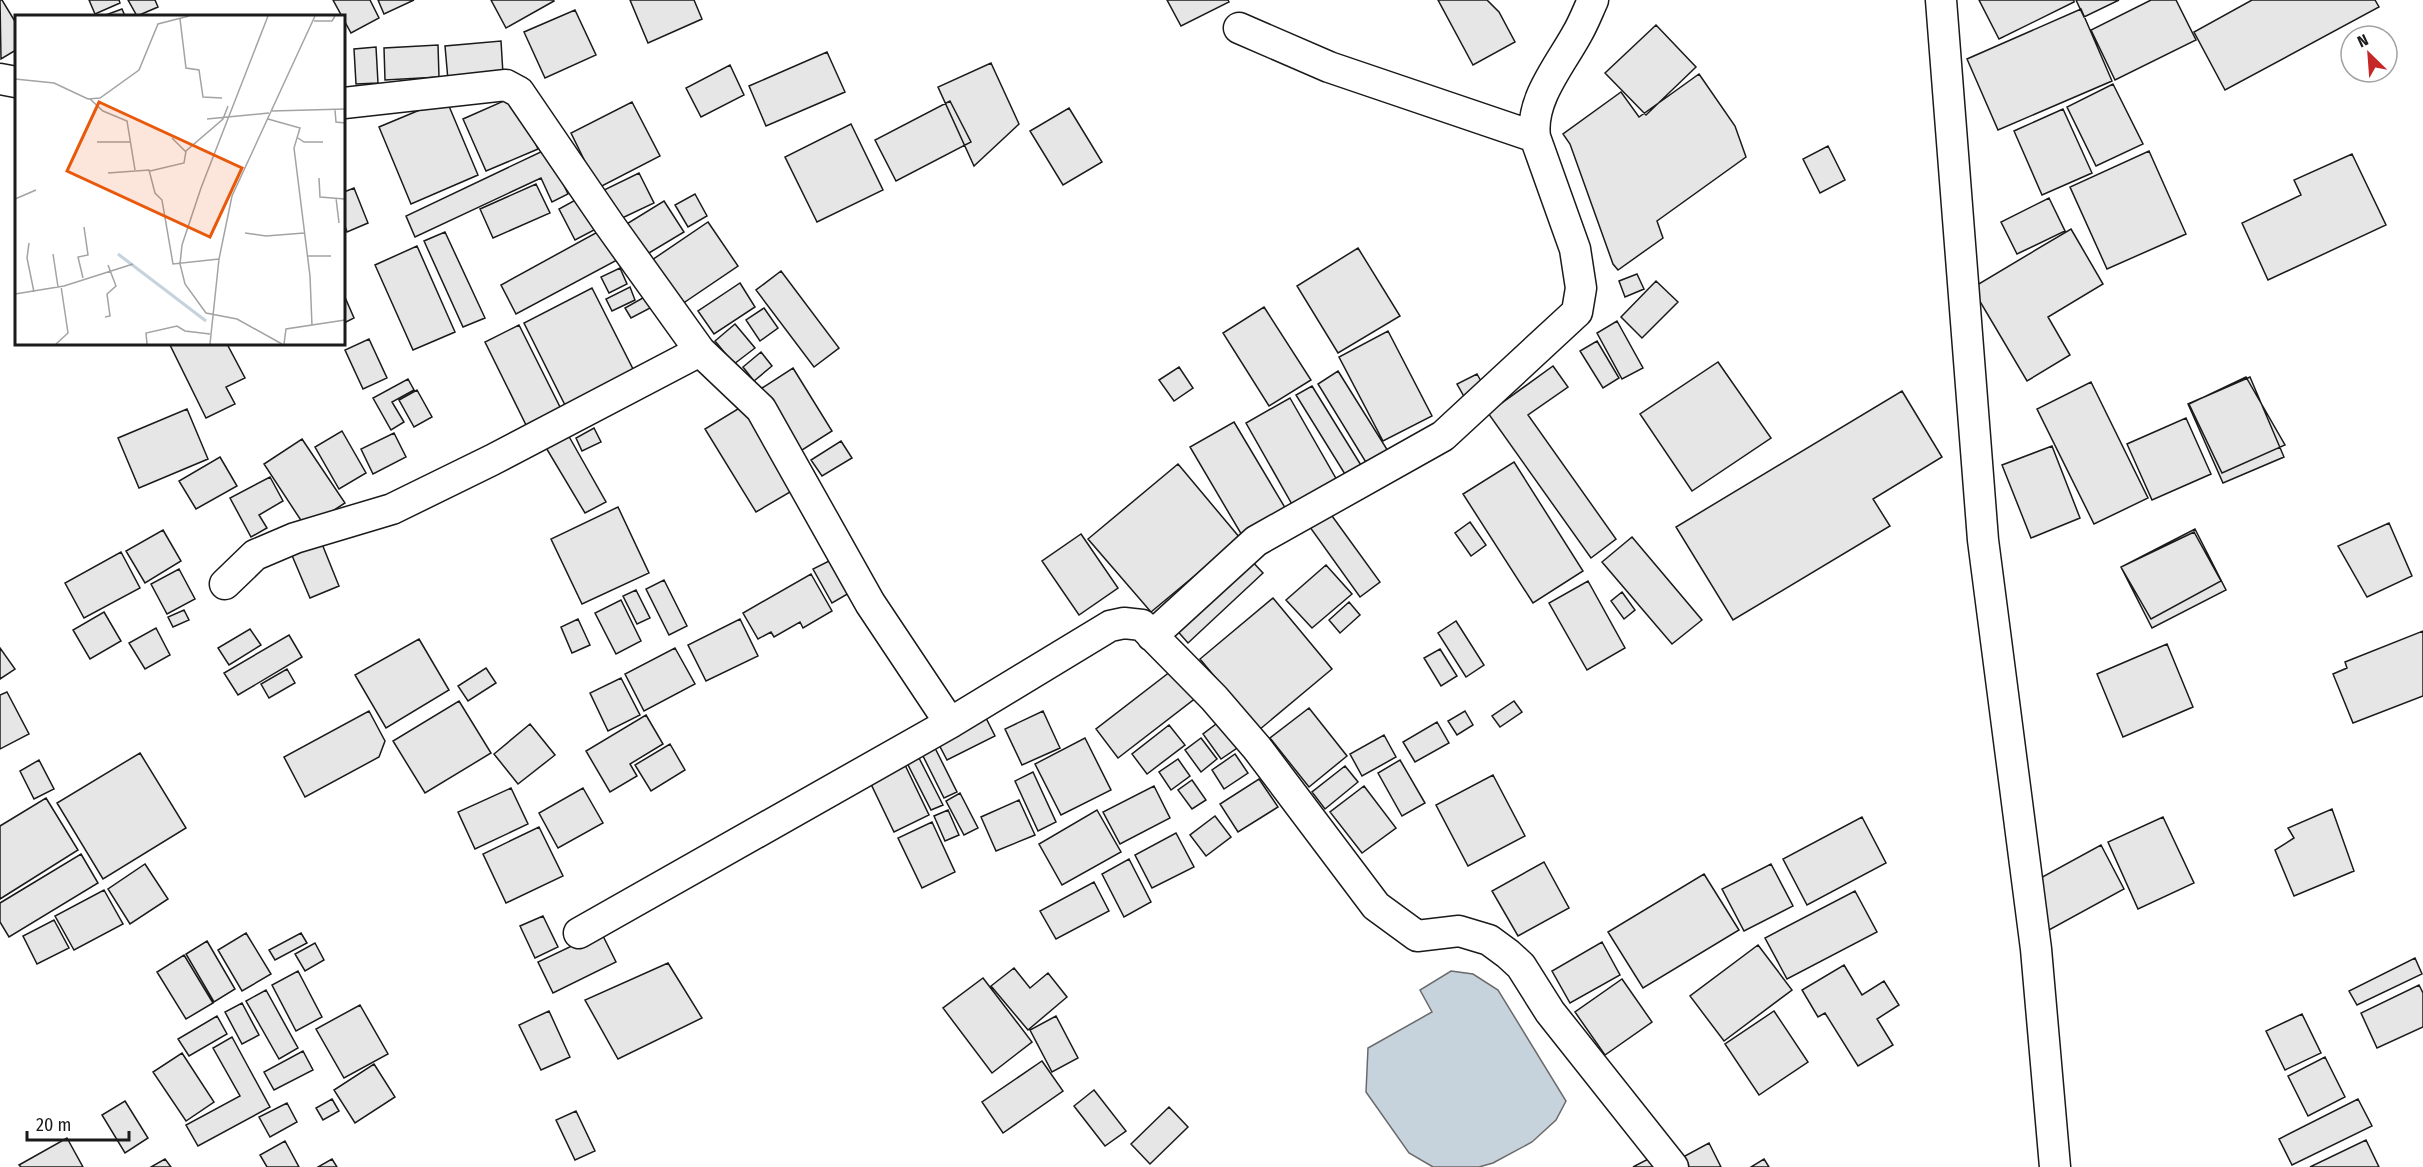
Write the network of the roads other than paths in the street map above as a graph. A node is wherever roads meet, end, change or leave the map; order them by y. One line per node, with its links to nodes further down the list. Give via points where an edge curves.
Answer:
1 (1593, 0): 7 (street, via 1552,76 1533,122)
2 (1941, 0): 14 (street, via 1983,540 2036,949)
3 (1239, 28): 7 (street, via 1329,67)
4 (0, 79): 5 (street)
5 (15, 82)
6 (345, 103): 8 (street, via 506,85 519,92)
7 (1535, 137): 10 (street, via 1575,249 1581,288 1577,312 1443,436 1256,541)
8 (700, 351): 9 (street, via 392,509 295,537 255,555); 11 (street, via 761,409 870,603)
9 (225, 584)
10 (1152, 636): 11 (street, via 1142,625 1110,626); 13 (street, via 1257,748 1376,906 1417,936 1459,931 1489,940 1521,966 1550,1012)
11 (950, 723): 12 (street)
12 (579, 933)
13 (1673, 1167)
14 (2055, 1167)

